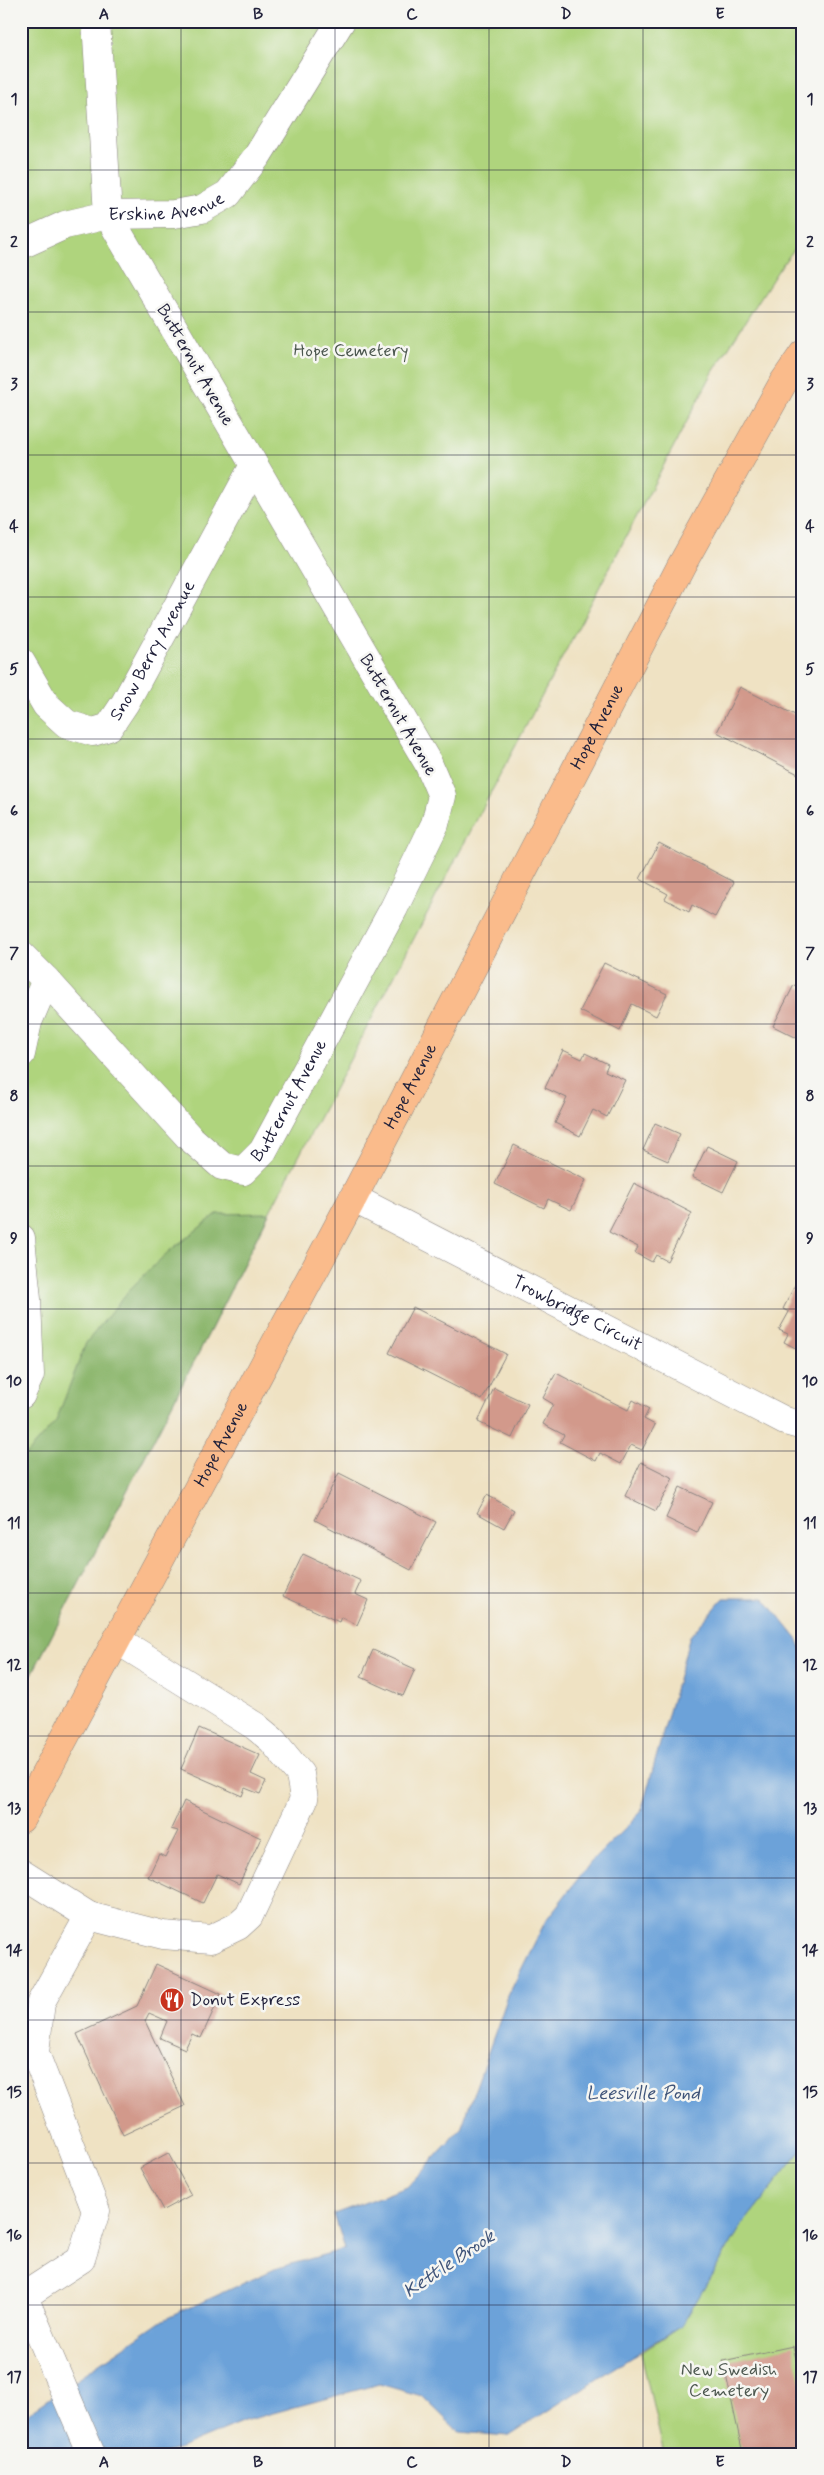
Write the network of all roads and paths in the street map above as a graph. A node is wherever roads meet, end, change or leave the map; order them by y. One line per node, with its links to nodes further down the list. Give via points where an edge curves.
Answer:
1 (96, 21): 3 (street, Butternut Avenue)
2 (341, 21): 3 (street, Erskine Avenue, via 258,155 228,194 202,209 174,214)
3 (108, 215): 4 (street, Erskine Avenue, via 65,225); 6 (street, Butternut Avenue)
4 (21, 245)
5 (803, 354): 11 (main road, Hope Avenue, via 783,382 681,566)
6 (254, 467): 7 (street, Snow Berry Avenue, via 109,727 93,732 67,724 46,705); 9 (street, Butternut Avenue, via 428,764 442,796 435,824 394,908 263,1151 243,1171 222,1166 189,1137)
7 (21, 662)
8 (21, 955): 9 (street, Butternut Avenue)
9 (46, 980): 10 (street, via 28,1022)
10 (21, 1054)
11 (353, 1198): 14 (street, Trowbridge Circuit, via 785,1421); 15 (main road, Hope Avenue)
12 (21, 1238): 13 (street, via 28,1299 30,1375)
13 (21, 1395)
14 (803, 1426)
15 (117, 1640): 16 (main road, Hope Avenue); 18 (street, via 255,1726 272,1740 300,1774 304,1799 249,1916 238,1926 211,1939 162,1935)
16 (21, 1819)
17 (21, 1872): 18 (street)
18 (89, 1916): 19 (street, via 41,2002 35,2053 96,2211 81,2259)
19 (22, 2293): 20 (street)
20 (91, 2454)

